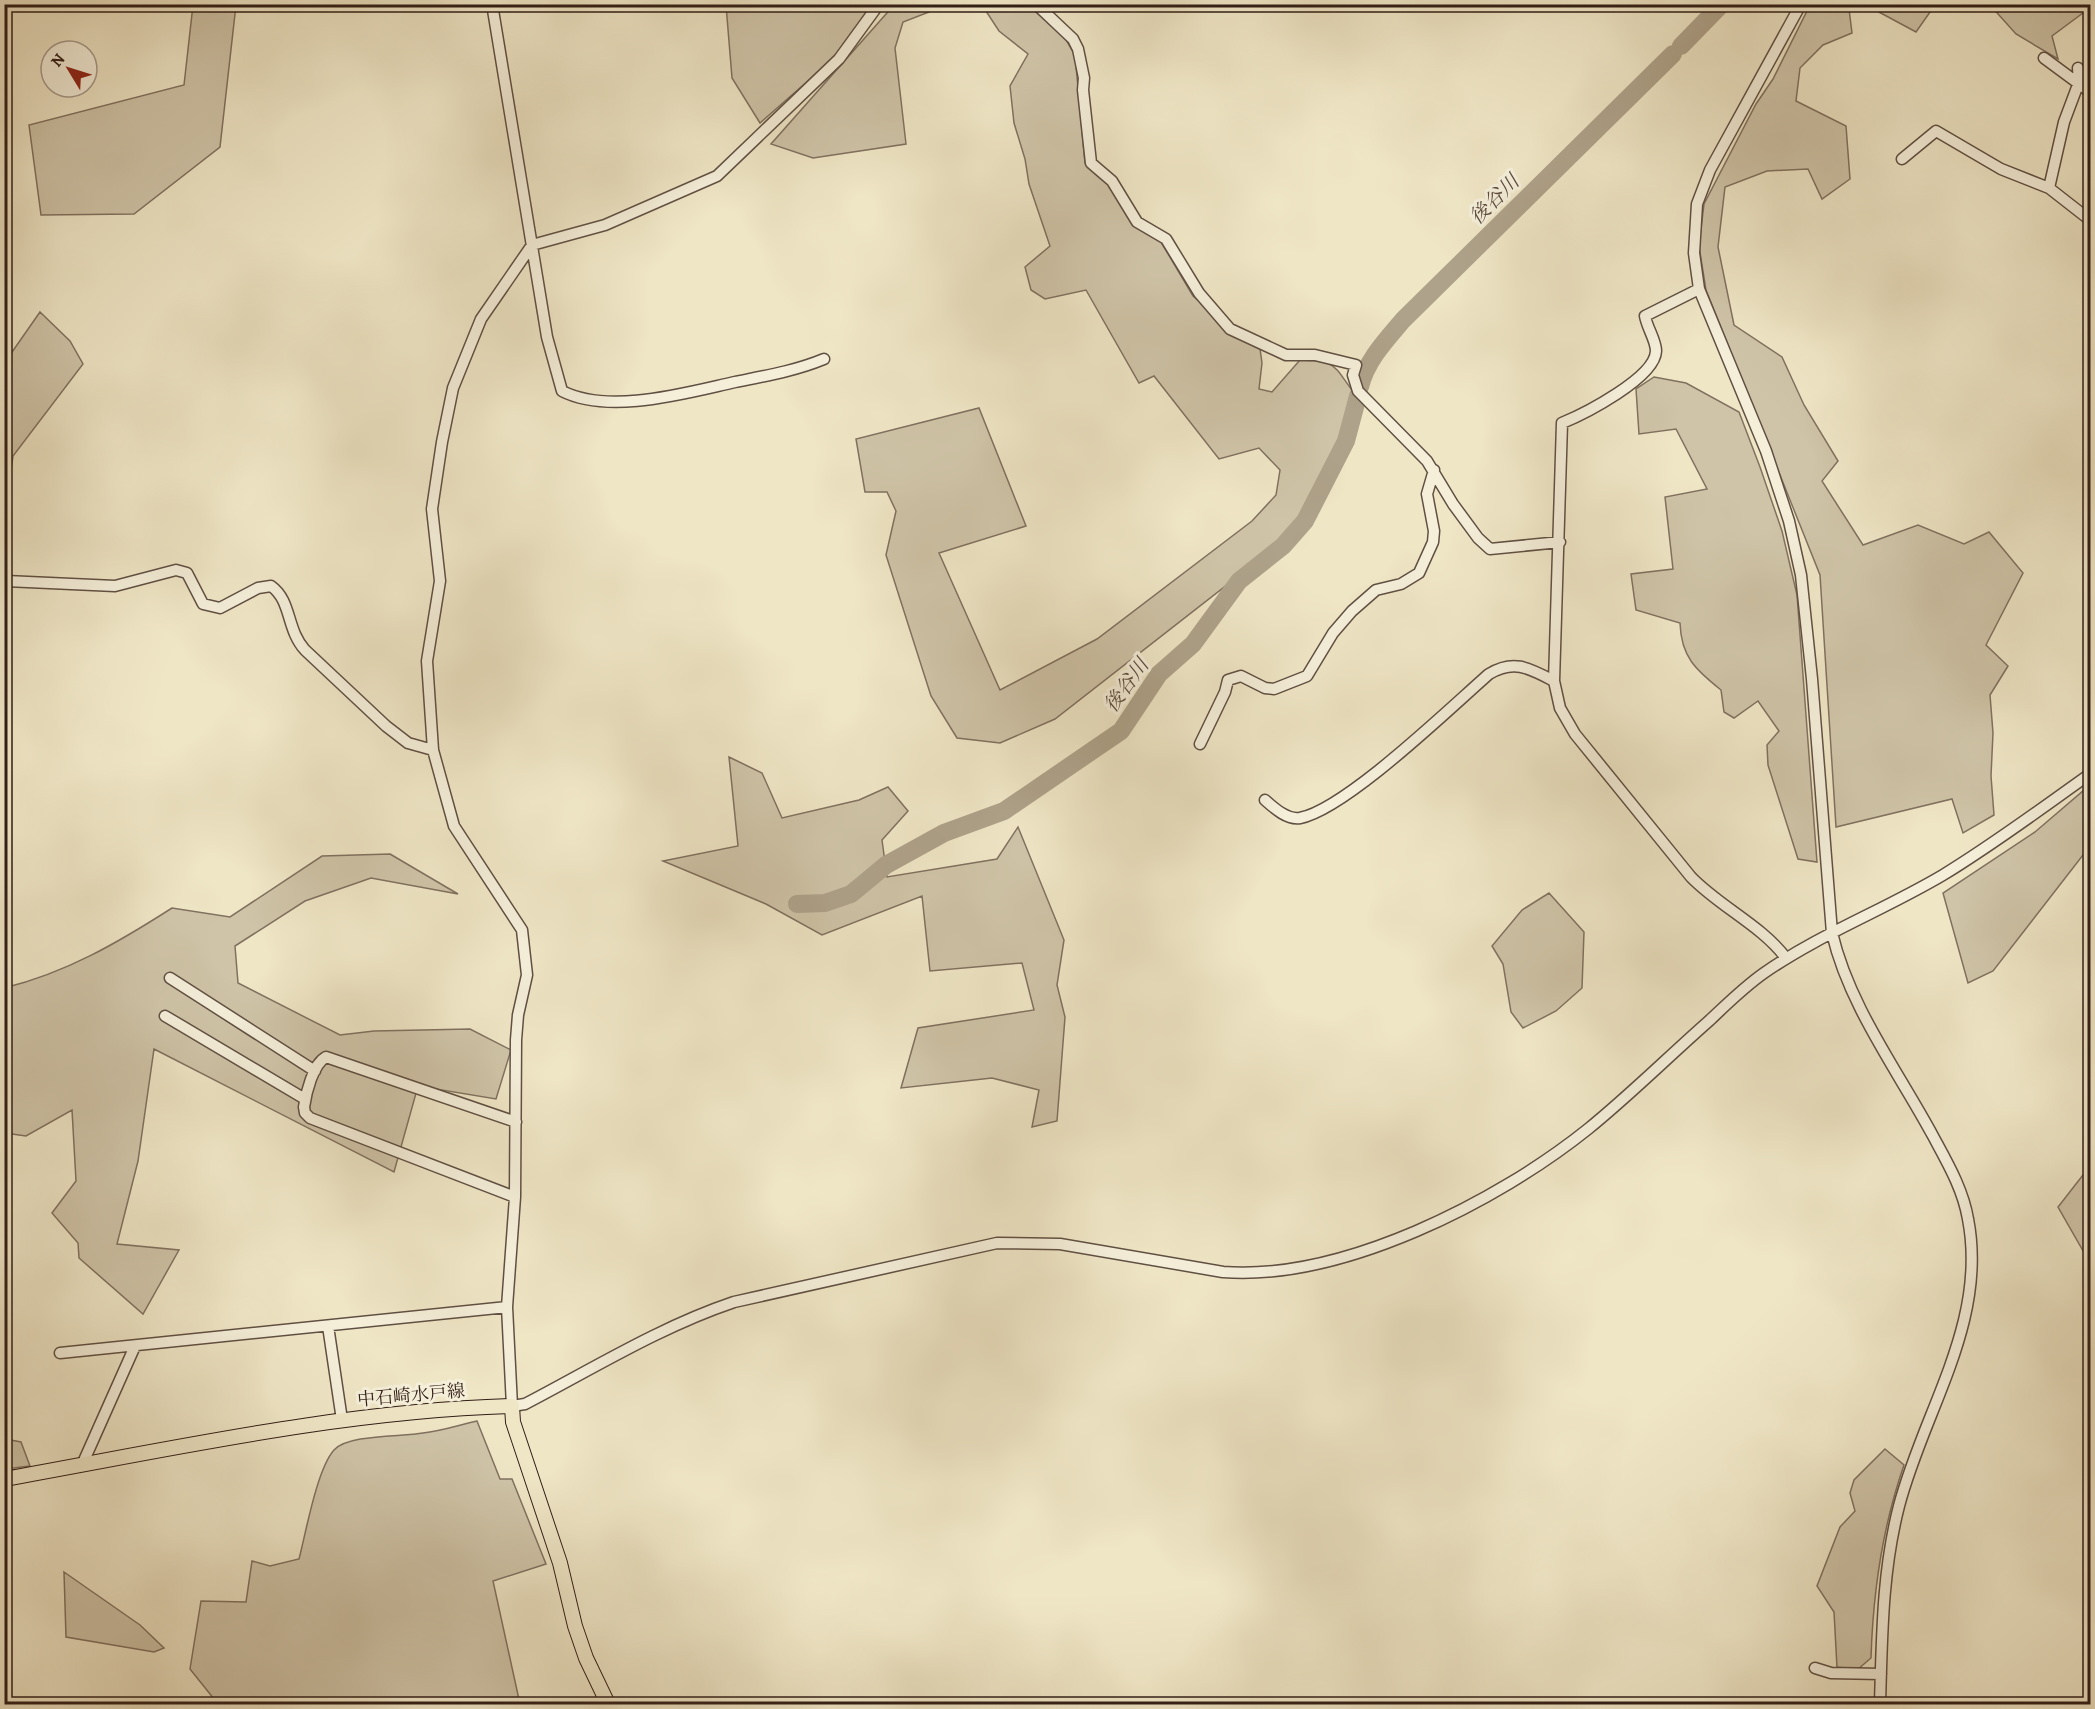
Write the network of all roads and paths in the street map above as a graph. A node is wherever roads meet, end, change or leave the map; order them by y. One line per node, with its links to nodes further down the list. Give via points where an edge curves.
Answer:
1 (492, 4): 12 (street)
2 (879, 4): 12 (street, via 839,59 717,176 605,225)
3 (1036, 4): 15 (street, via 1078,49 1091,163 1112,181 1137,222 1166,239 1199,293 1230,329 1286,355 1315,355 1356,365 1353,375 1359,391)
4 (1801, 4): 13 (street, via 1703,186 1694,228)
5 (2044, 58): 7 (street)
6 (2078, 68): 7 (street)
7 (2079, 82): 8 (street); 10 (street, via 2064,122)
8 (2091, 92)
9 (1902, 159): 10 (street, via 1936,131 2001,169)
10 (2049, 189): 11 (street)
11 (2091, 220)
12 (532, 244): 14 (street, via 560,396 617,402 674,395 803,368); 20 (street, via 477,328 453,388 442,442 432,509 440,581 428,661)
13 (1699, 289): 16 (street, via 1645,316 1656,352 1646,369 1602,403 1562,423); 23 (street, via 1766,451 1789,521 1801,575)
14 (824, 359)
15 (1434, 470): 16 (street, via 1453,504 1490,549); 19 (street, via 1427,494 1433,542 1419,573 1401,584 1376,590 1352,611 1333,633 1307,676 1274,689 1241,676 1228,680)
16 (1560, 542): 18 (street)
17 (4, 587): 20 (street, via 6,581 115,586 176,570 187,573 203,603 220,608 258,588 271,586 282,596 294,639 304,650 386,726 408,743)
18 (1554, 681): 22 (street, via 1526,668 1502,666 1414,741 1323,809 1298,819 1279,812); 24 (street, via 1560,708 1575,734 1691,877 1775,944)
19 (1200, 744)
20 (433, 750): 29 (street, via 454,826 522,930 526,975 516,1040)
21 (2091, 774): 23 (street, via 1942,875)
22 (1265, 800)
23 (1833, 933): 24 (street); 40 (street, via 1844,974 1956,1180 1968,1218 1973,1264 1973,1285 1963,1333 1907,1476 1890,1546 1883,1601)
24 (1786, 958): 35 (street, via 1760,975 1566,1145 1441,1220 1374,1246 1301,1267 1248,1274 1060,1244 997,1243 967,1247 712,1309 664,1329 525,1404)
25 (170, 978): 27 (street)
26 (165, 1016): 28 (street)
27 (315, 1071): 28 (street); 29 (street, via 326,1057)
28 (305, 1099): 30 (street, via 304,1113 310,1118)
29 (516, 1122): 30 (street)
30 (515, 1197): 31 (street)
31 (507, 1307): 32 (street); 35 (street)
32 (328, 1326): 33 (street); 36 (street)
33 (135, 1346): 34 (street); 37 (street)
34 (60, 1353)
35 (512, 1406): 36 (main road, 中石崎水戸線, via 442,1408); 41 (main road, via 513,1422 560,1563 575,1626)
36 (342, 1420): 37 (main road, 中石崎水戸線)
37 (82, 1465): 38 (main road, 中石崎水戸線)
38 (4, 1479)
39 (1815, 1668): 40 (street, via 1831,1673)
40 (1881, 1674): 42 (street)
41 (608, 1704)
42 (1880, 1704)

